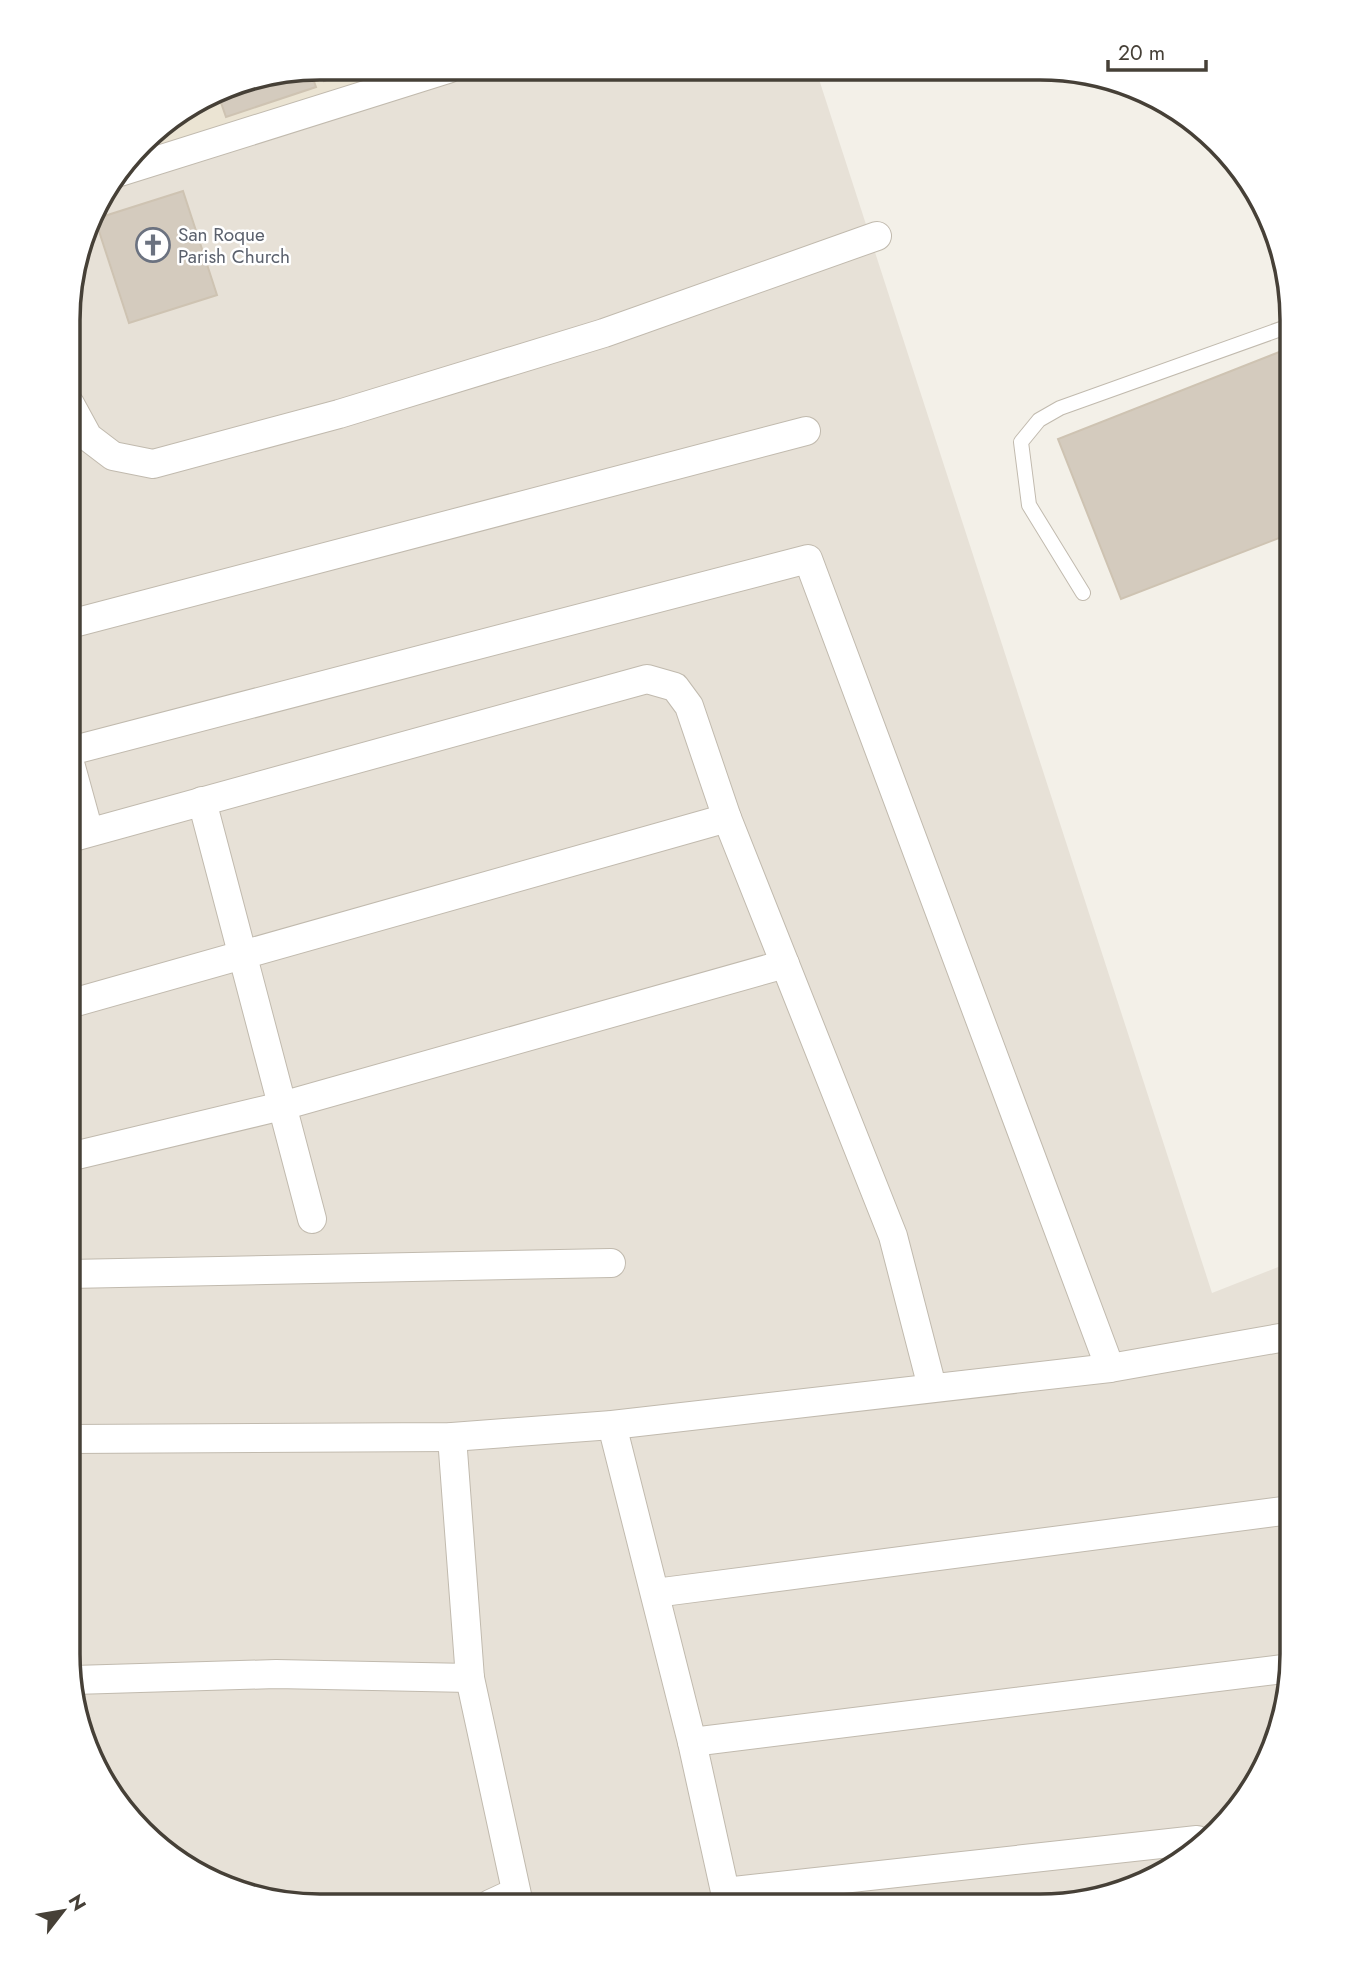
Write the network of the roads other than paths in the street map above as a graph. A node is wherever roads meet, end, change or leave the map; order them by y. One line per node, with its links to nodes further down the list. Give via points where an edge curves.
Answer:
1 (413, 80): 2 (street)
2 (137, 167)
3 (877, 236): 5 (street, via 604,333 339,414 153,464 113,456 88,437)
4 (1280, 329): 7 (lane, via 1060,408 1039,420 1021,442 1029,505)
5 (80, 422)
6 (806, 431): 8 (street)
7 (1083, 593)
8 (80, 621)
9 (80, 748): 22 (street, via 808,559)
10 (202, 801): 11 (street, via 647,679 675,687 689,706); 12 (street); 13 (street)
11 (727, 818): 13 (street); 14 (street)
12 (80, 835)
13 (242, 956): 15 (street); 16 (street)
14 (785, 964): 16 (street); 23 (street, via 893,1236)
15 (80, 1001)
16 (282, 1106): 17 (street); 18 (street)
17 (80, 1154)
18 (312, 1219)
19 (611, 1263): 20 (street)
20 (80, 1275)
21 (1279, 1338): 22 (street)
22 (1110, 1368): 23 (street)
23 (932, 1387): 24 (street)
24 (612, 1425): 25 (street); 28 (street)
25 (452, 1437): 26 (street); 30 (street)
26 (80, 1439)
27 (1279, 1512): 28 (street)
28 (655, 1593): 32 (street)
29 (1279, 1669): 32 (street)
30 (470, 1678): 31 (street, via 276,1674); 34 (street)
31 (82, 1680)
32 (692, 1742): 35 (street)
33 (1189, 1841): 36 (street)
34 (516, 1894)
35 (726, 1894)
36 (759, 1894)

